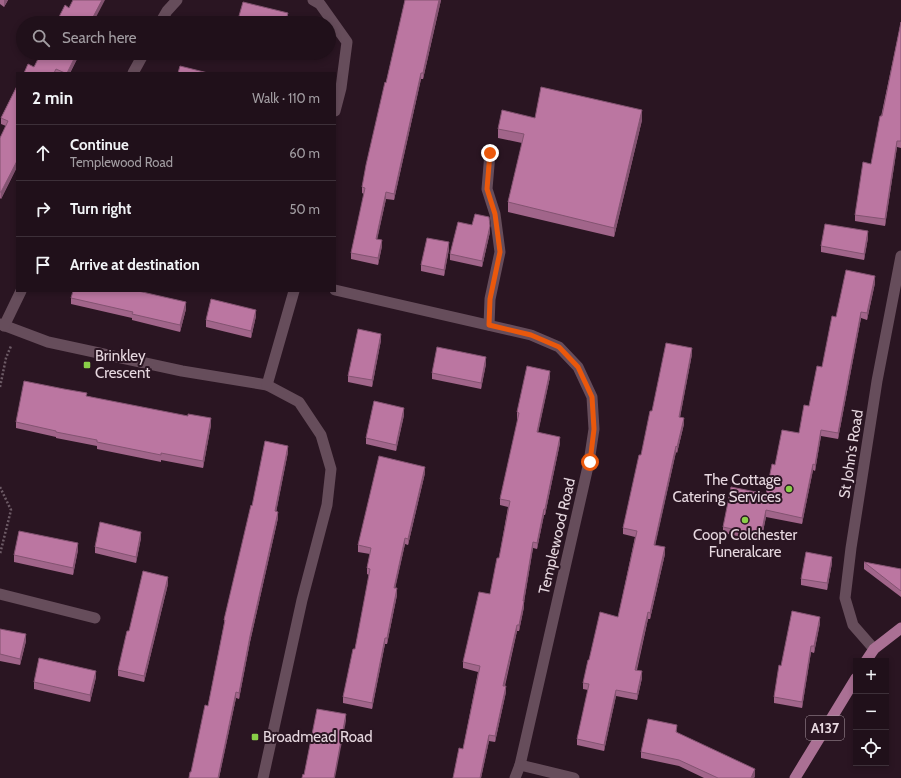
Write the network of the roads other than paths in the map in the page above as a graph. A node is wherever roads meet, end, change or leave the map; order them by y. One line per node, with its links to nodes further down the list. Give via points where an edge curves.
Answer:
1 (177, 0): 3 (street)
2 (312, 0): 4 (street, via 320,4)
3 (164, 16)
4 (329, 16)
5 (336, 27): 8 (street, via 347,42)
6 (140, 60): 7 (street)
7 (134, 72)
8 (336, 107)
9 (490, 153): 15 (street, via 487,189 495,214 500,252 490,299)
10 (901, 256): 20 (street, St John's Road, via 877,381 845,598 853,625)
11 (336, 290): 15 (street, Templewood Road)
12 (20, 292): 14 (street)
13 (294, 292): 16 (street)
14 (2, 325): 16 (street, via 48,342 94,353)
15 (489, 325): 23 (street, Templewood Road, via 531,335 559,347 578,367 592,397 594,429 590,462)
16 (267, 385): 24 (street, via 299,402 321,435 331,470 327,505 302,600)
17 (0, 594): 18 (street)
18 (95, 618)
19 (901, 628): 20 (main road)
20 (874, 649): 21 (main road)
21 (868, 658)
22 (853, 683): 27 (main road, A137)
23 (520, 765): 25 (street, Templewood Road); 26 (street)
24 (263, 778)
25 (515, 778)
26 (574, 778)
27 (795, 778)

